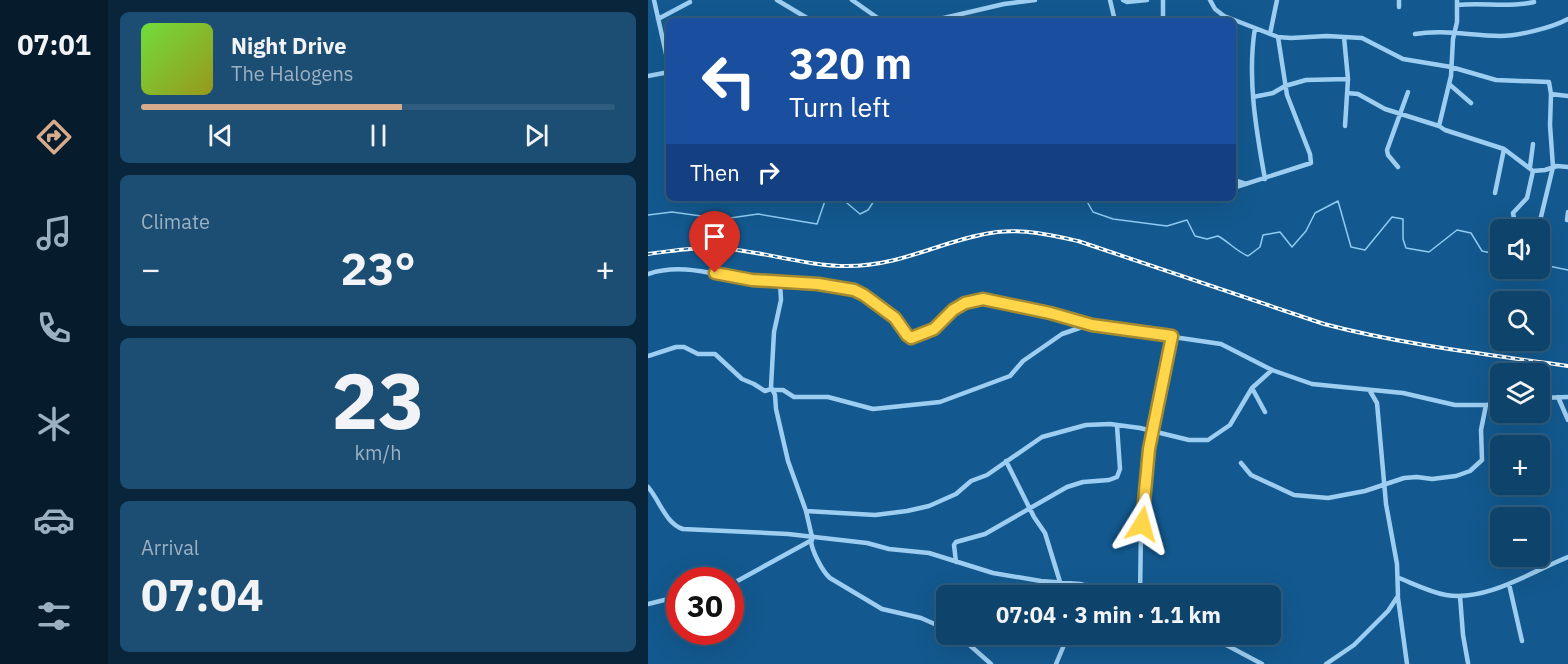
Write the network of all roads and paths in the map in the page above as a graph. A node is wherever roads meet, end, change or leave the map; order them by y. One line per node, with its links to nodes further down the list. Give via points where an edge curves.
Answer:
1 (654, 0): 22 (street)
2 (777, 0): 16 (street)
3 (852, 0): 17 (street)
4 (1035, 0): 18 (street)
5 (1110, 0): 19 (street)
6 (1124, 0): 7 (street)
7 (1147, 0)
8 (1163, 0): 20 (street)
9 (1210, 0): 21 (street, via 1215,9)
10 (1277, 0): 27 (street)
11 (1399, 0): 15 (street)
12 (690, 2): 22 (street)
13 (1534, 2): 14 (street)
14 (1457, 3): 26 (street)
15 (1399, 7)
16 (807, 18)
17 (878, 18)
18 (944, 18)
19 (1113, 18)
20 (1163, 18)
21 (1231, 18)
22 (658, 19): 31 (street)
23 (1568, 19): 26 (street, via 1551,27 1504,36)
24 (1236, 20): 25 (street)
25 (1255, 28): 27 (street); 42 (street, via 1251,54)
26 (1455, 32): 28 (street); 32 (street)
27 (1270, 34): 29 (street)
28 (1415, 34)
29 (1278, 37): 30 (street); 37 (street)
30 (1344, 37): 32 (street, via 1366,39 1403,59); 35 (street)
31 (666, 54)
32 (1451, 67): 36 (street); 40 (street, via 1496,80 1550,82)
33 (666, 73): 34 (street)
34 (648, 76)
35 (1348, 79): 37 (street); 39 (street)
36 (1449, 84): 43 (street); 46 (street)
37 (1285, 86): 42 (street); 53 (street, via 1311,163)
38 (1408, 92): 44 (street)
39 (1347, 93): 44 (street, via 1362,95); 45 (street)
40 (1551, 94): 41 (street); 51 (street)
41 (1568, 96)
42 (1253, 97): 53 (street)
43 (1471, 104)
44 (1399, 114): 46 (street); 50 (street, via 1387,150)
45 (1346, 126)
46 (1439, 126): 48 (street)
47 (1533, 144): 52 (street)
48 (1504, 149): 52 (street); 57 (street)
49 (1568, 166): 51 (street)
50 (1398, 167)
51 (1553, 167): 52 (street); 60 (street)
52 (1531, 169): 59 (street, via 1527,198 1512,215)
53 (1265, 179): 55 (street)
54 (1236, 180): 55 (street)
55 (1248, 184): 56 (street)
56 (1236, 187)
57 (1495, 192)
58 (1568, 212): 61 (street)
59 (1513, 219)
60 (1540, 219)
61 (1567, 220)
62 (648, 274): 63 (street, via 665,270 700,271)
63 (780, 282): 64 (street, via 860,292 895,318 911,338 934,329 965,303 983,299); 69 (street)
64 (1092, 325): 65 (street); 69 (street, via 1062,334 1010,375 940,402 873,409 828,397 794,397 783,390)
65 (1172, 336): 67 (street, via 1221,344); 81 (street)
66 (648, 356): 69 (street, via 676,346 698,354 715,354 744,381 765,391)
67 (1272, 370): 68 (street); 70 (street, via 1312,384)
68 (1252, 388): 78 (street); 81 (street, via 1230,425 1208,440)
69 (772, 390): 87 (street, via 788,461)
70 (1370, 391): 71 (street); 75 (street)
71 (1389, 393): 75 (street); 77 (street, via 1455,405)
72 (1550, 398): 73 (street)
73 (1558, 398): 74 (street); 79 (street)
74 (1568, 398)
75 (1377, 403): 84 (street)
76 (1490, 404): 77 (street)
77 (1486, 405): 84 (street, via 1481,430 1483,458 1474,468 1456,476 1408,477)
78 (1265, 412)
79 (1568, 420)
80 (1117, 426): 81 (street); 82 (street, via 1086,425 1047,435); 86 (street, via 1117,477 1067,487)
81 (1152, 432): 96 (street)
82 (1006, 461): 86 (street); 87 (street, via 951,496 918,509 869,515)
83 (1241, 463): 84 (street, via 1251,475 1296,496 1334,498)
84 (1384, 486): 92 (street)
85 (648, 488): 88 (street, via 671,524 683,529)
86 (1031, 508): 90 (street, via 985,534 955,543); 93 (street, via 1045,533)
87 (806, 511): 88 (street)
88 (812, 539): 90 (street, via 921,551); 91 (street); 101 (street, via 813,551 824,572 835,581 882,609)
89 (1568, 557): 94 (street)
90 (956, 562): 93 (street, via 993,573)
91 (744, 577)
92 (1399, 578): 97 (street); 98 (street, via 1438,593)
93 (1060, 582): 95 (street)
94 (1509, 584): 98 (street); 102 (street)
95 (1087, 585)
96 (1140, 585)
97 (1398, 596): 110 (street, via 1354,645); 111 (street)
98 (1460, 596): 106 (street)
99 (666, 600): 100 (street)
100 (648, 604)
101 (936, 625)
102 (1522, 641)
103 (969, 645): 107 (street)
104 (1064, 645): 108 (street)
105 (1226, 645): 109 (street)
106 (1468, 663)
107 (991, 664)
108 (1056, 664)
109 (1262, 664)
110 (1326, 664)
111 (1407, 664)

